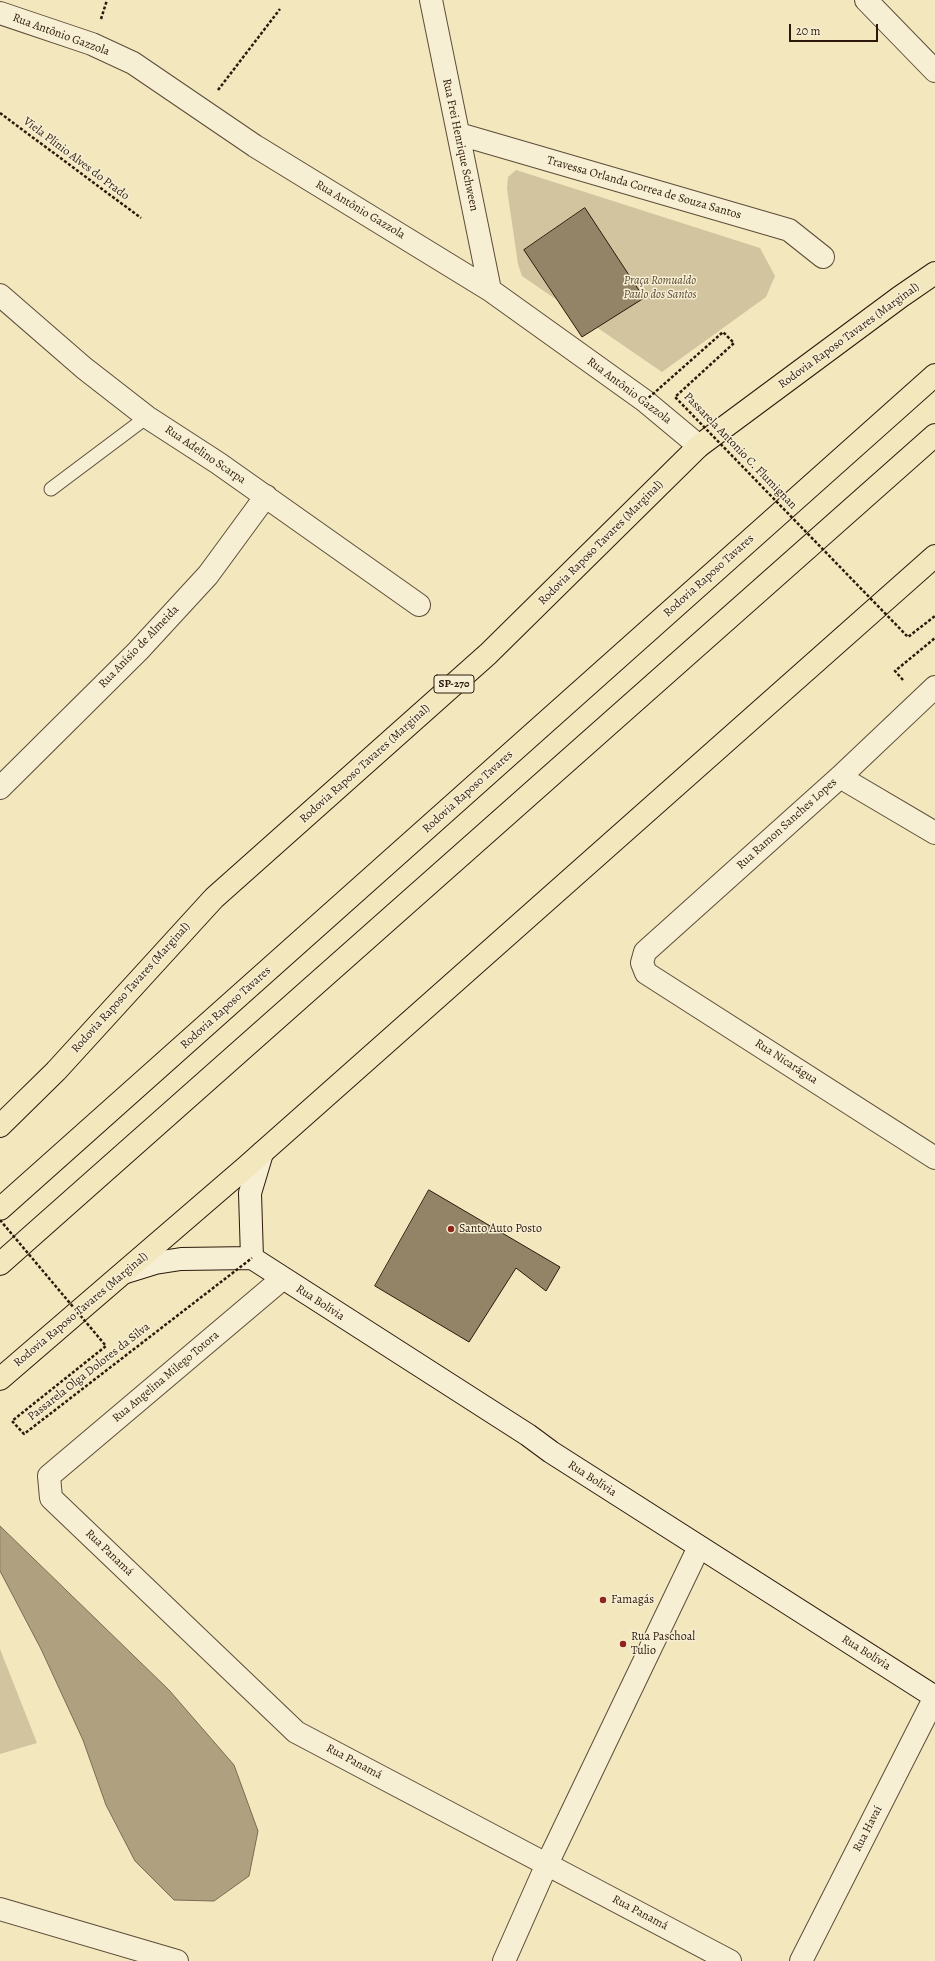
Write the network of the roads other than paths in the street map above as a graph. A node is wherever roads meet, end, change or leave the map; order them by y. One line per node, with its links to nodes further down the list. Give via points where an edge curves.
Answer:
1 (431, 0): 5 (street, Rua Frei Henrique Schween)
2 (866, 0): 4 (street)
3 (0, 13): 8 (street, Rua Antônio Gazzola, via 92,44 133,63 255,146)
4 (935, 71)
5 (459, 134): 6 (street, Travessa Orlanda Correa de Souza Santos, via 789,230); 8 (street, Rua Frei Henrique Schween)
6 (823, 257)
7 (935, 273): 13 (highway, Rodovia Raposo Tavares (Marginal) / SP-270)
8 (490, 290): 13 (street, Rua Antônio Gazzola, via 645,401)
9 (0, 295): 11 (street, Rua Adelino Scarpa, via 84,368)
10 (935, 375): 26 (highway, Rodovia Raposo Tavares)
11 (147, 417): 14 (lane); 15 (street, Rua Adelino Scarpa)
12 (935, 435): 28 (highway)
13 (699, 446): 23 (highway, Rodovia Raposo Tavares (Marginal) / SP-270, via 488,654 214,898 56,1071)
14 (51, 489)
15 (266, 496): 17 (street, Rua Adelino Scarpa); 20 (street, Rua Anísio de Almeida, via 208,575 138,651)
16 (935, 556): 24 (highway, Rodovia Raposo Tavares (Marginal))
17 (419, 605)
18 (928, 693): 19 (street, Rua Ramon Sanches Lopes)
19 (840, 776): 21 (street); 22 (street, Rua Ramon Sanches Lopes, via 645,952)
20 (0, 788)
21 (935, 833)
22 (642, 963): 25 (street, Rua Nicarágua, via 646,973)
23 (0, 1126)
24 (262, 1153): 27 (street, via 250,1193); 29 (highway, Rodovia Raposo Tavares (Marginal))
25 (935, 1158)
26 (0, 1209)
27 (252, 1258): 29 (street, via 182,1259 155,1263); 30 (street, Rua Bolívia)
28 (0, 1264)
29 (126, 1272): 31 (highway, Rodovia Raposo Tavares (Marginal))
30 (282, 1279): 32 (street, Rua Angelina Milego Totora); 33 (street, Rua Bolívia)
31 (0, 1379)
32 (49, 1476): 35 (street, Rua Panamá, via 51,1498 296,1732)
33 (699, 1547): 34 (street, Rua Bolívia); 35 (street)
34 (935, 1697): 40 (street, Rua Havaí)
35 (547, 1864): 38 (street); 39 (street, Rua Panamá)
36 (0, 1908): 37 (street)
37 (177, 1961)
38 (504, 1961)
39 (730, 1961)
40 (801, 1961)

